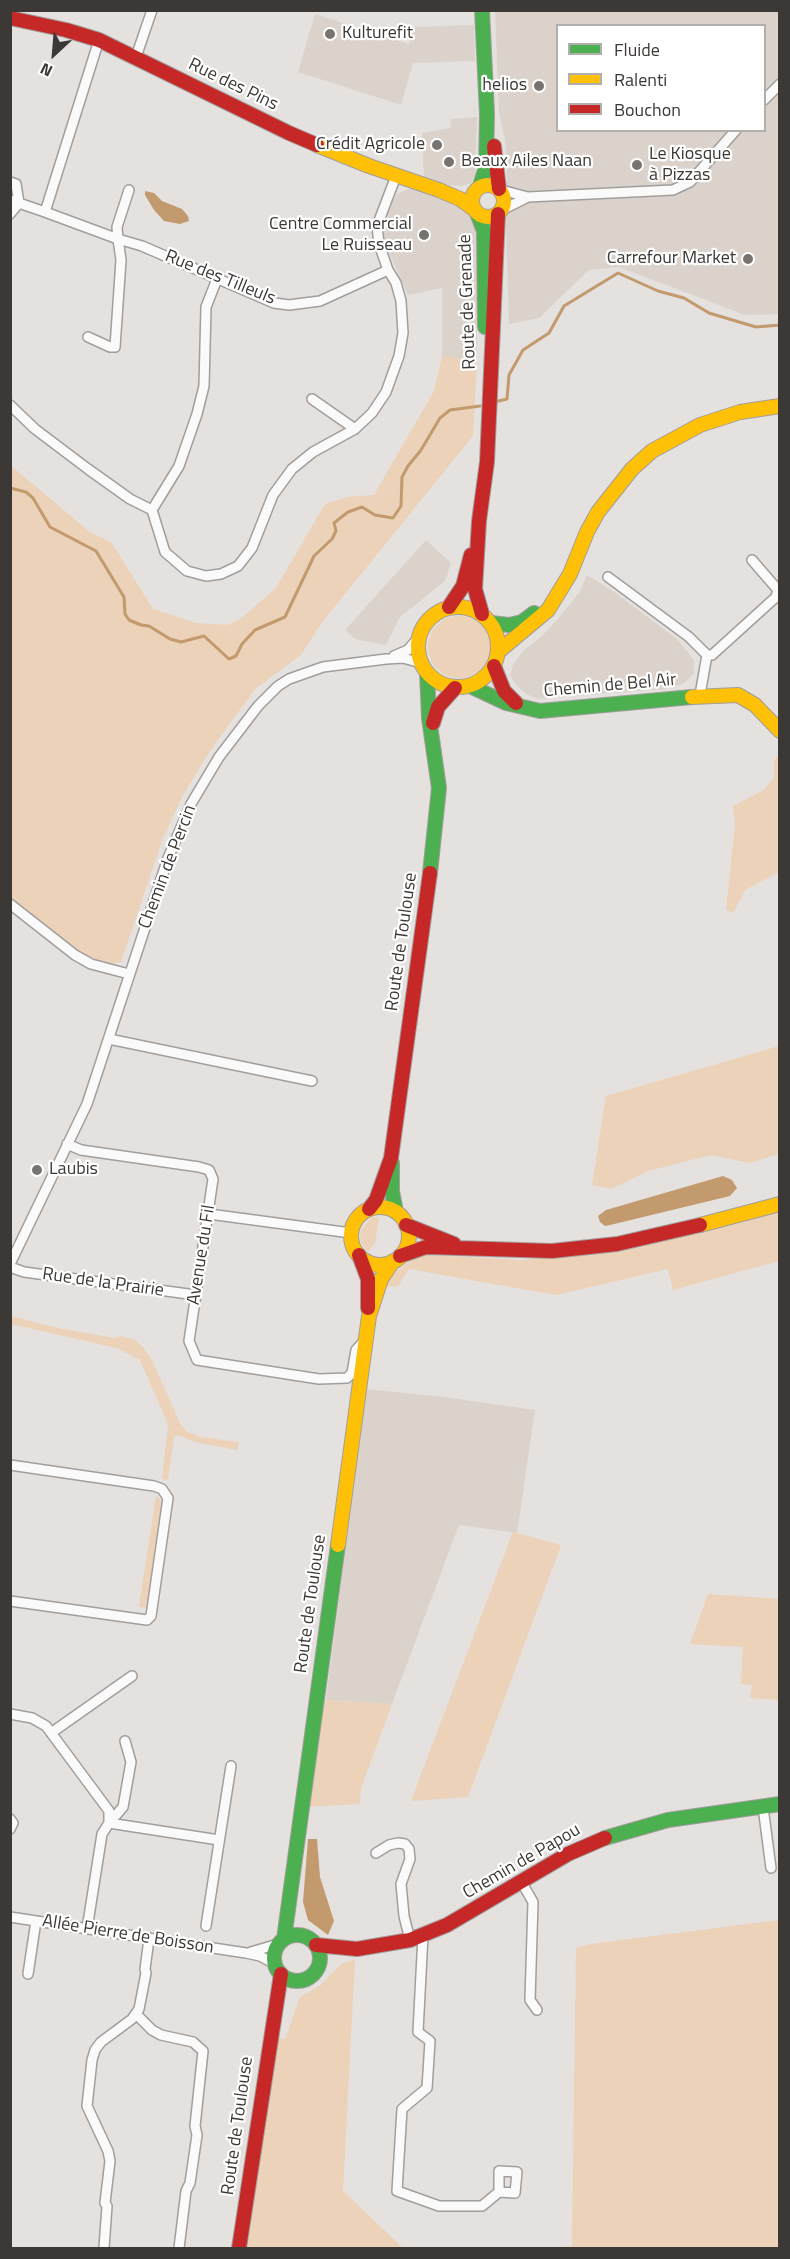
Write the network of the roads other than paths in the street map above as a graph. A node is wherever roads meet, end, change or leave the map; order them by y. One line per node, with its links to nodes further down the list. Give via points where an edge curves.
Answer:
1 (152, 10): 5 (street)
2 (482, 10): 8 (main road)
3 (10, 18): 4 (main road, Rue des Pins)
4 (99, 40): 5 (main road, Rue des Pins); 19 (street)
5 (136, 57): 10 (main road, Rue des Pins, via 289,133)
6 (780, 84): 7 (street)
7 (766, 99)
8 (487, 114): 12 (main road, via 486,167); 13 (main road)
9 (734, 132): 16 (street, via 690,182 673,190)
10 (396, 176): 15 (main road, Rue des Pins); 23 (street, via 377,226)
11 (10, 182): 17 (street, via 18,187)
12 (478, 188): 13 (main road, via 490,184); 15 (main road, Rue des Pins); 18 (main road, via 472,198)
13 (500, 189): 16 (street); 20 (main road, via 505,200)
14 (129, 190): 22 (street, via 117,227)
15 (447, 192): 18 (main road, Rue des Pins)
16 (528, 197): 20 (street)
17 (15, 201): 19 (street, Rue des Tilleuls); 21 (street)
18 (476, 211): 20 (main road, via 488,217); 26 (main road, Route de Grenade, via 484,231 485,358)
19 (45, 212): 22 (street, Rue des Tilleuls)
20 (500, 212): 26 (main road, Route de Grenade, via 496,226)
21 (10, 214)
22 (118, 238): 24 (street, Rue des Tilleuls); 25 (street, via 121,260 115,347)
23 (388, 270): 24 (street, Rue des Tilleuls, via 320,301 289,305 274,303); 30 (street, via 401,301 403,333 399,356 386,392)
24 (217, 279): 31 (street, via 207,307 206,367 197,414 179,466)
25 (88, 337)
26 (491, 392): 32 (main road, Route de Grenade)
27 (312, 399): 30 (street)
28 (10, 405): 31 (street, via 88,469)
29 (780, 406): 35 (main road, via 740,412 700,425 652,452 619,484 598,512)
30 (355, 429): 31 (street, via 313,452 292,469 273,495 252,548 238,567 221,574 206,576 187,571 173,561 165,552)
31 (152, 510)
32 (479, 521): 36 (main road, via 463,586); 37 (main road, via 475,589)
33 (752, 560): 40 (street, via 778,590 776,597 712,655)
34 (608, 577): 40 (street, via 689,637)
35 (559, 592): 37 (main road, via 522,622 509,625); 39 (main road, via 548,610)
36 (449, 608): 37 (main road, via 466,607); 38 (main road, via 424,624)
37 (486, 618): 39 (main road, via 497,636)
38 (418, 638): 41 (street, Chemin de Percin, via 408,650); 43 (main road)
39 (499, 651): 42 (main road)
40 (706, 655): 46 (street, Chemin de Bel Air)
41 (386, 659): 43 (street, Chemin de Percin, via 404,658); 51 (street, Chemin de Percin, via 323,668 289,678 247,719 191,804 168,858)
42 (494, 666): 44 (main road, via 484,679); 47 (main road, Chemin de Bel Air, via 504,691)
43 (424, 668): 45 (main road, via 440,683); 48 (main road, Route de Toulouse)
44 (470, 686): 45 (main road); 47 (main road, Chemin de Bel Air)
45 (455, 688): 48 (main road, Route de Toulouse, via 438,706)
46 (702, 696): 47 (main road, Chemin de Bel Air, via 540,711); 49 (main road, Chemin de Bel Air, via 738,695 747,699)
47 (520, 706)
48 (432, 731): 55 (main road, Route de Toulouse, via 439,788 437,819)
49 (780, 731)
50 (10, 904): 51 (street, via 75,955 91,964)
51 (129, 974): 52 (street, Chemin de Percin)
52 (109, 1039): 53 (street); 54 (street, Chemin de Percin, via 87,1104)
53 (312, 1081)
54 (67, 1144): 59 (street, Avenue du Fil, via 81,1150 209,1170 213,1179); 65 (street, Chemin de Percin)
55 (391, 1158): 57 (main road, Route de Toulouse); 58 (main road, Route de Toulouse)
56 (780, 1204): 62 (main road, via 617,1244 552,1251)
57 (369, 1209): 58 (main road); 61 (main road, via 358,1216)
58 (396, 1212): 60 (main road)
59 (209, 1214): 61 (street); 66 (street, Avenue du Fil)
60 (406, 1225): 62 (main road); 64 (main road, via 408,1241)
61 (351, 1233): 63 (main road)
62 (462, 1247): 64 (main road, via 426,1247)
63 (359, 1255): 64 (main road, via 375,1264); 67 (main road, Route de Toulouse, via 368,1279)
64 (397, 1258): 67 (main road, Route de Toulouse, via 381,1279)
65 (10, 1266): 66 (street, Rue de la Prairie, via 24,1272)
66 (196, 1295): 68 (street, Avenue du Fil, via 189,1341 197,1360 319,1378 347,1378 352,1373 356,1350)
67 (369, 1316): 68 (main road, Route de Toulouse)
68 (366, 1339): 85 (main road, Route de Toulouse)
69 (10, 1465): 70 (street, via 154,1486 168,1498 151,1616 147,1620)
70 (10, 1601)
71 (132, 1676): 73 (street)
72 (10, 1714): 73 (street, via 39,1721)
73 (51, 1733): 79 (street, via 109,1811)
74 (125, 1741): 79 (street, via 131,1762 123,1806)
75 (231, 1766): 81 (street)
76 (780, 1804): 77 (main road, Chemin de Papou)
77 (763, 1807): 83 (street); 84 (main road, Chemin de Papou, via 668,1820 625,1831 568,1854)
78 (10, 1819): 80 (street)
79 (109, 1823): 81 (street); 89 (street, via 102,1834)
80 (10, 1829)
81 (219, 1840): 88 (street)
82 (376, 1853): 93 (street, via 398,1843 409,1848 410,1860 401,1884)
83 (771, 1868)
84 (522, 1883): 91 (main road, Chemin de Papou); 103 (street, via 533,1902 530,2000)
85 (290, 1898): 90 (main road, Route de Toulouse); 94 (main road, Route de Toulouse)
86 (10, 1917): 87 (street, Allée Pierre de Boisson)
87 (36, 1921): 89 (street, Allée Pierre de Boisson); 100 (street)
88 (206, 1926)
89 (87, 1929): 92 (street, Allée Pierre de Boisson)
90 (302, 1935): 94 (main road); 95 (main road)
91 (423, 1935): 93 (main road, Chemin de Papou); 105 (street, via 418,2032 430,2041 427,2088 402,2109 398,2191 439,2206 482,2206)
92 (149, 1939): 97 (street, Allée Pierre de Boisson); 104 (street, via 143,1994)
93 (410, 1940): 96 (main road, Chemin de Papou)
94 (281, 1941): 97 (street, Allée Pierre de Boisson); 99 (main road, via 274,1954)
95 (316, 1945): 96 (main road, Chemin de Papou); 98 (main road)
96 (357, 1949): 98 (main road, Chemin de Papou)
97 (246, 1953): 99 (street, Allée Pierre de Boisson, via 260,1956)
98 (320, 1962): 101 (main road, via 316,1971)
99 (278, 1969): 101 (main road, via 290,1980); 102 (main road, Route de Toulouse)
100 (28, 1974)
101 (301, 1981): 102 (main road, Route de Toulouse)
102 (277, 2010): 108 (main road, Route de Toulouse)
103 (537, 2010)
104 (136, 2014): 106 (street, via 95,2050 87,2098 89,2113 110,2156); 107 (street, via 160,2035 193,2042 203,2051 197,2135)
105 (499, 2192)
106 (104, 2248)
107 (179, 2248)
108 (239, 2248)

